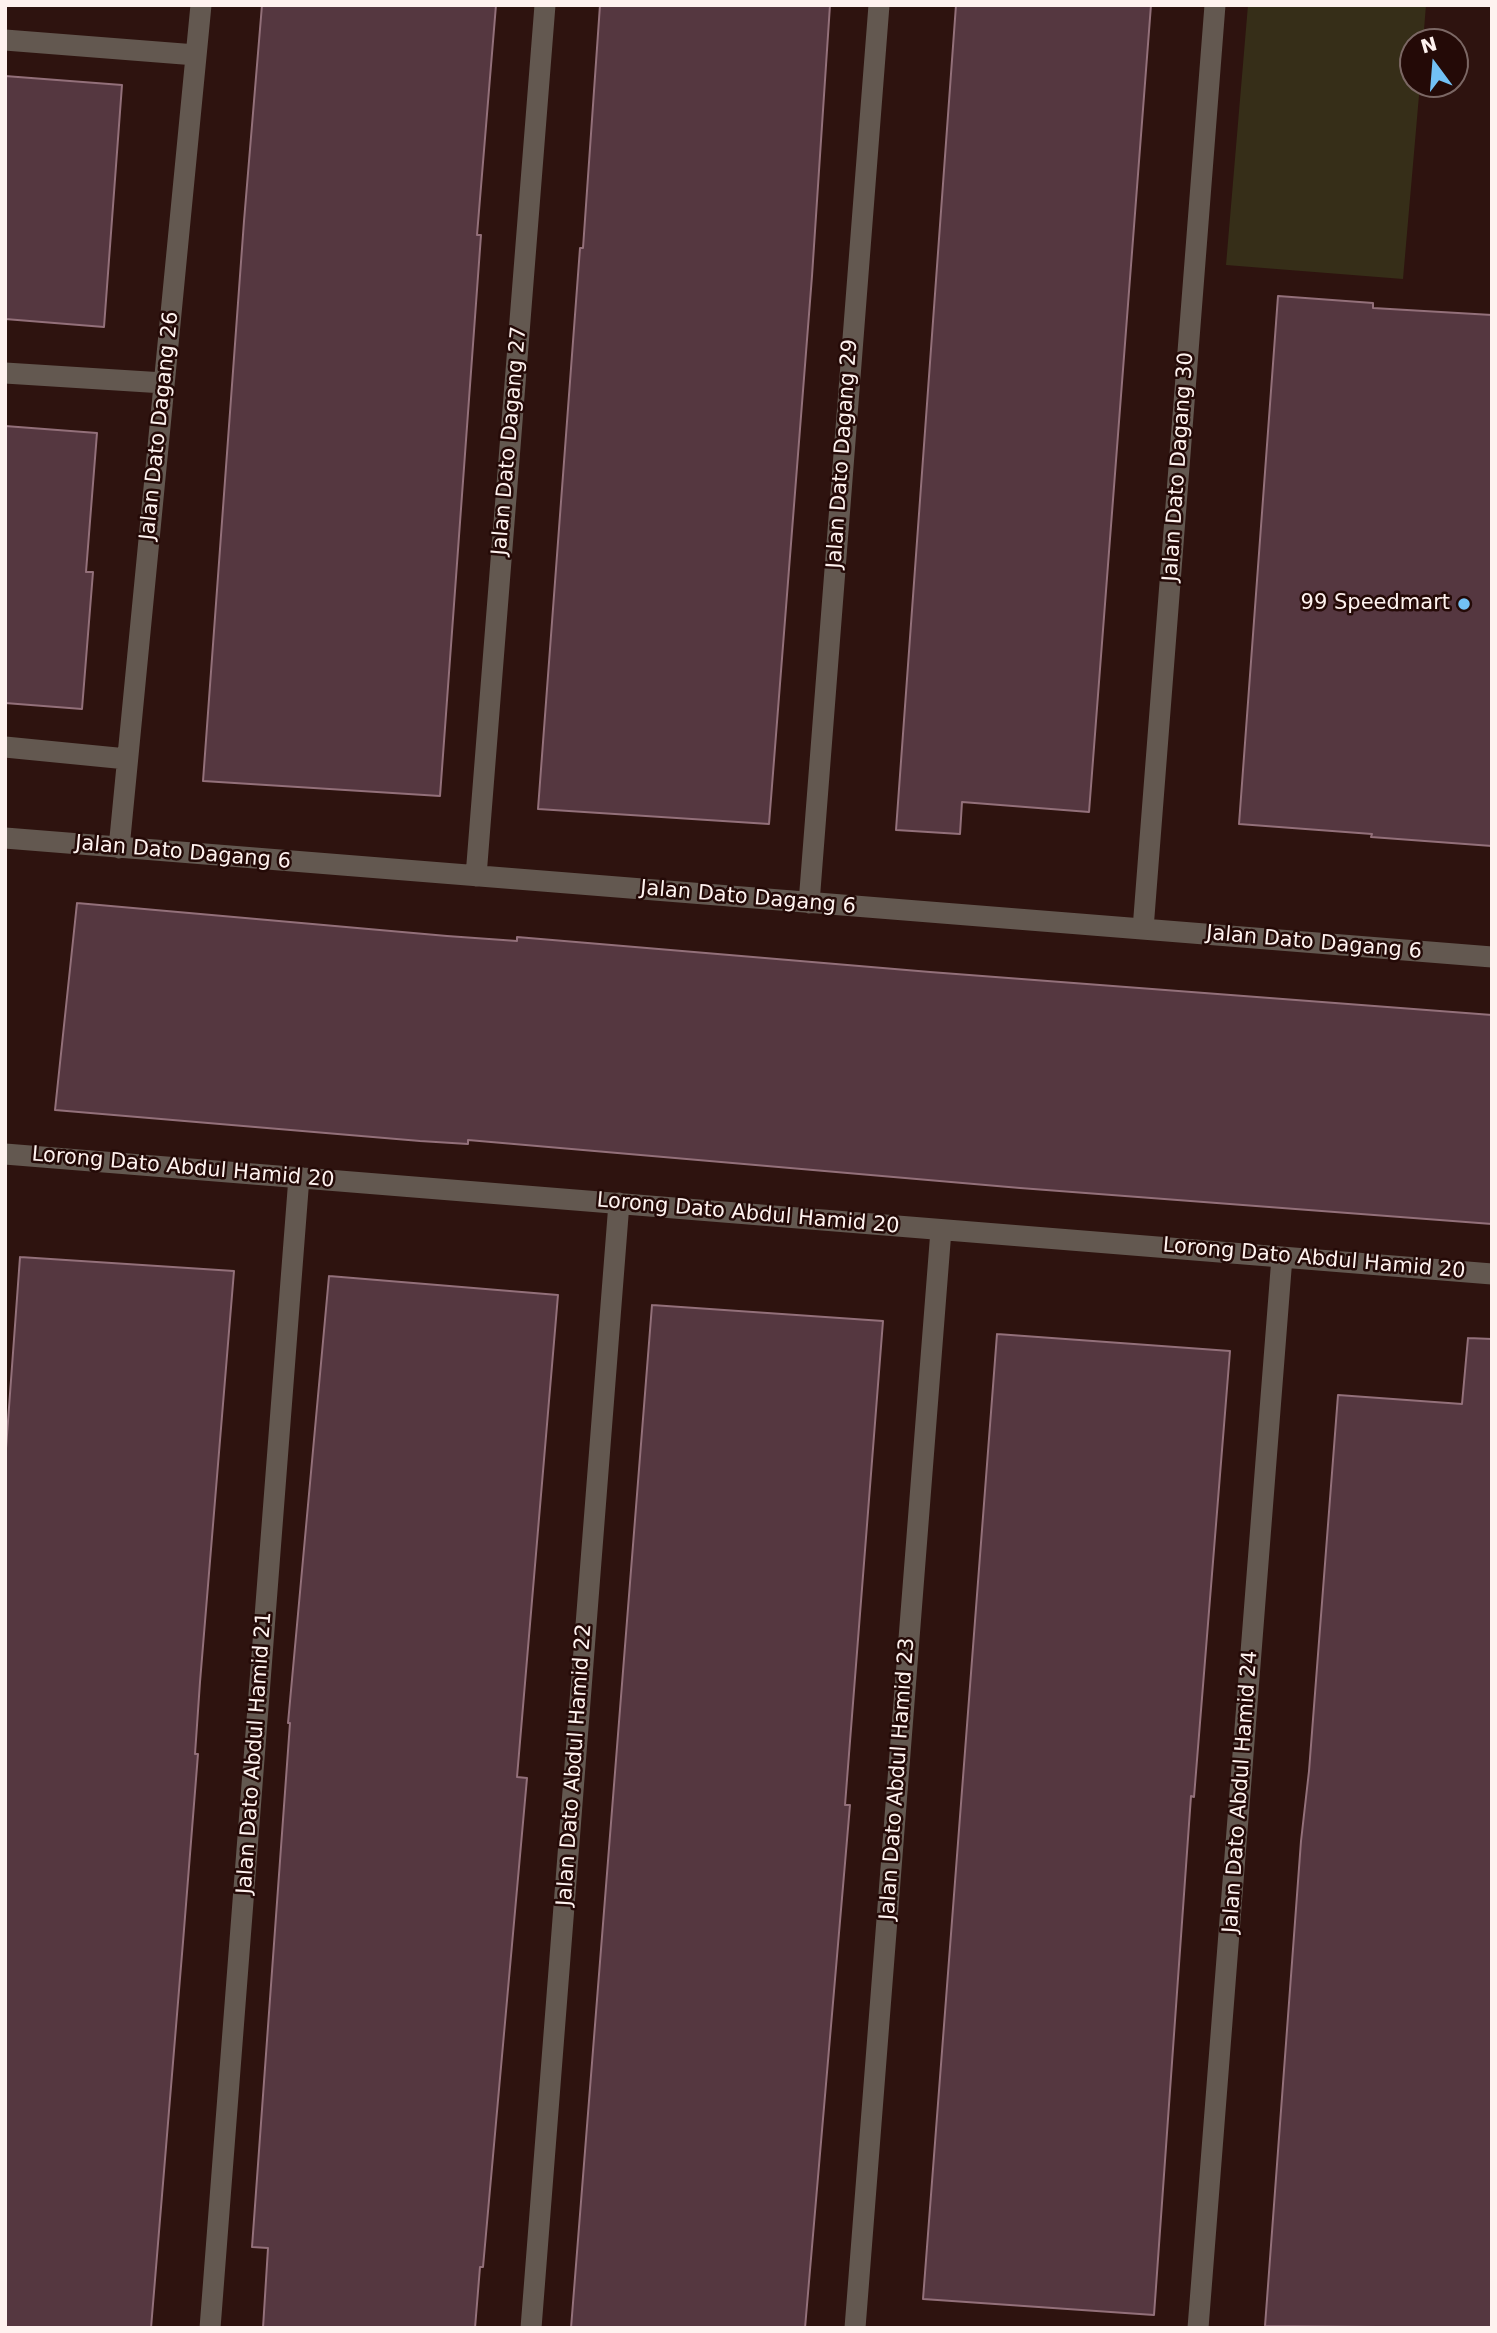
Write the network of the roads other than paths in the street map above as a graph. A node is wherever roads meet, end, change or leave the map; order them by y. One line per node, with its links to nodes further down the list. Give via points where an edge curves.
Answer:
1 (201, 5): 6 (street, Jalan Dato Dagang 26)
2 (545, 5): 13 (street, Jalan Dato Dagang 27)
3 (878, 5): 14 (street, Jalan Dato Dagang 29)
4 (1214, 5): 15 (street, Jalan Dato Dagang 30)
5 (5, 40): 6 (street)
6 (196, 55): 8 (street, Jalan Dato Dagang 26)
7 (5, 373): 8 (street)
8 (164, 383): 10 (street, Jalan Dato Dagang 26)
9 (5, 747): 10 (street)
10 (127, 759): 12 (street, Jalan Dato Dagang 26)
11 (5, 838): 12 (street, Jalan Dato Dagang 6)
12 (119, 848): 13 (street, Jalan Dato Dagang 6)
13 (476, 876): 14 (street, Jalan Dato Dagang 6)
14 (809, 903): 15 (street, Jalan Dato Dagang 6)
15 (1143, 929): 16 (street, Jalan Dato Dagang 6)
16 (1492, 957)
17 (5, 1154): 18 (street, Lorong Dato Abdul Hamid 20)
18 (299, 1177): 19 (street, Lorong Dato Abdul Hamid 20); 23 (street, Jalan Dato Abdul Hamid 21)
19 (619, 1203): 20 (street, Lorong Dato Abdul Hamid 20); 24 (street, Jalan Dato Abdul Hamid 22)
20 (941, 1230): 21 (street, Lorong Dato Abdul Hamid 20); 25 (street, Jalan Dato Abdul Hamid 23)
21 (1282, 1257): 22 (street, Lorong Dato Abdul Hamid 20); 26 (street, Jalan Dato Abdul Hamid 24)
22 (1492, 1273)
23 (210, 2328)
24 (531, 2328)
25 (855, 2328)
26 (1198, 2328)

